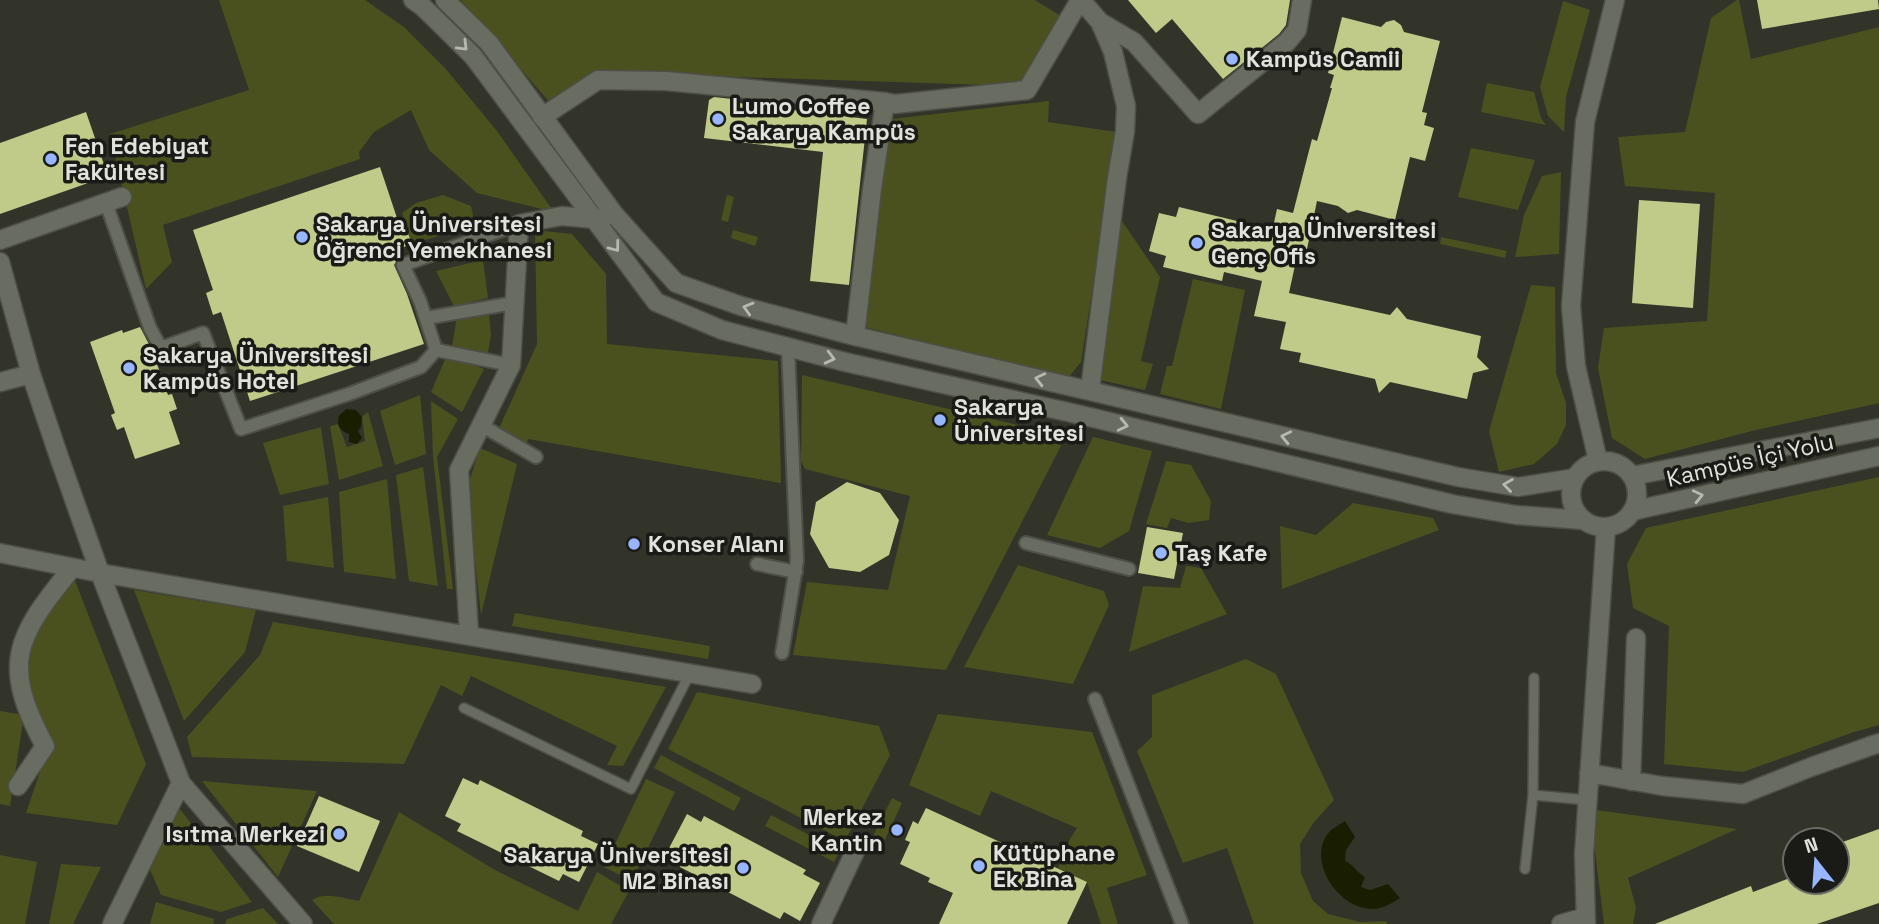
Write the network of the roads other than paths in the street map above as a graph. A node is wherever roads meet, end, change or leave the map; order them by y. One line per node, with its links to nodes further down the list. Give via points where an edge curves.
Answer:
1 (413, 0): 11 (street, one-way to 11, via 473,56)
2 (445, 0): 8 (street, via 489,43)
3 (1081, 0): 6 (street); 7 (street, via 1027,90)
4 (1302, 0): 6 (street, via 1297,30 1287,42 1198,114 1134,42)
5 (1615, 0): 28 (street, via 1585,122 1571,306 1576,366)
6 (1100, 22): 23 (street, via 1113,52 1126,106)
7 (885, 102): 8 (street, via 666,81 598,80); 17 (street)
8 (542, 117): 10 (street)
9 (114, 200): 13 (street); 19 (street, via 150,328 161,348 203,333 241,429 421,367)
10 (614, 214): 11 (street); 17 (street, one-way to 10, via 676,283)
11 (595, 219): 12 (street, via 562,216); 18 (street, one-way to 18, via 656,302 722,330)
12 (519, 223): 15 (street); 16 (street, via 403,265)
13 (0, 240)
14 (0, 262): 21 (street)
15 (514, 303): 16 (street); 20 (street)
16 (426, 318): 19 (street)
17 (855, 337): 23 (street, one-way to 17)
18 (788, 347): 32 (street, one-way to 32, via 1452,504); 39 (street)
19 (436, 350): 20 (street)
20 (510, 365): 24 (street)
21 (31, 374): 22 (street); 40 (street)
22 (0, 382)
23 (1090, 390): 30 (street, one-way to 23, via 1518,488)
24 (481, 425): 27 (street); 41 (street, via 459,470)
25 (1879, 428): 29 (street, Kampüs İçi Yolu)
26 (1879, 456): 31 (street, Kampüs İçi Yolu, one-way to 26)
27 (536, 457)
28 (1598, 461): 29 (street, via 1617,464); 30 (street)
29 (1632, 476): 31 (street, via 1637,494)
30 (1575, 478): 32 (street, via 1571,496)
31 (1632, 511): 33 (street, via 1616,525)
32 (1583, 520): 33 (street)
33 (1606, 527): 50 (street)
34 (1026, 543): 38 (street)
35 (0, 553): 37 (street)
36 (757, 564): 39 (street)
37 (72, 568): 40 (street); 53 (street, via 24,636 17,664 30,719 46,746)
38 (1129, 569)
39 (796, 572): 43 (street)
40 (100, 573): 41 (street); 52 (street)
41 (469, 634): 44 (street)
42 (1636, 638): 51 (street)
43 (782, 653)
44 (690, 673): 46 (street); 48 (lane, via 631,789)
45 (1534, 678): 54 (lane)
46 (752, 684)
47 (1095, 699): 62 (street)
48 (464, 708)
49 (1879, 743): 51 (street, via 1743,794)
50 (1589, 773): 51 (street); 55 (street)
51 (1631, 780)
52 (181, 783): 59 (street); 60 (street)
53 (18, 786)
54 (1533, 795): 55 (lane); 57 (lane)
55 (1587, 800): 58 (street)
56 (859, 843): 61 (street)
57 (1525, 869)
58 (1586, 920): 63 (street)
59 (112, 924)
60 (303, 924)
61 (821, 924)
62 (1182, 924)
63 (1561, 924)

